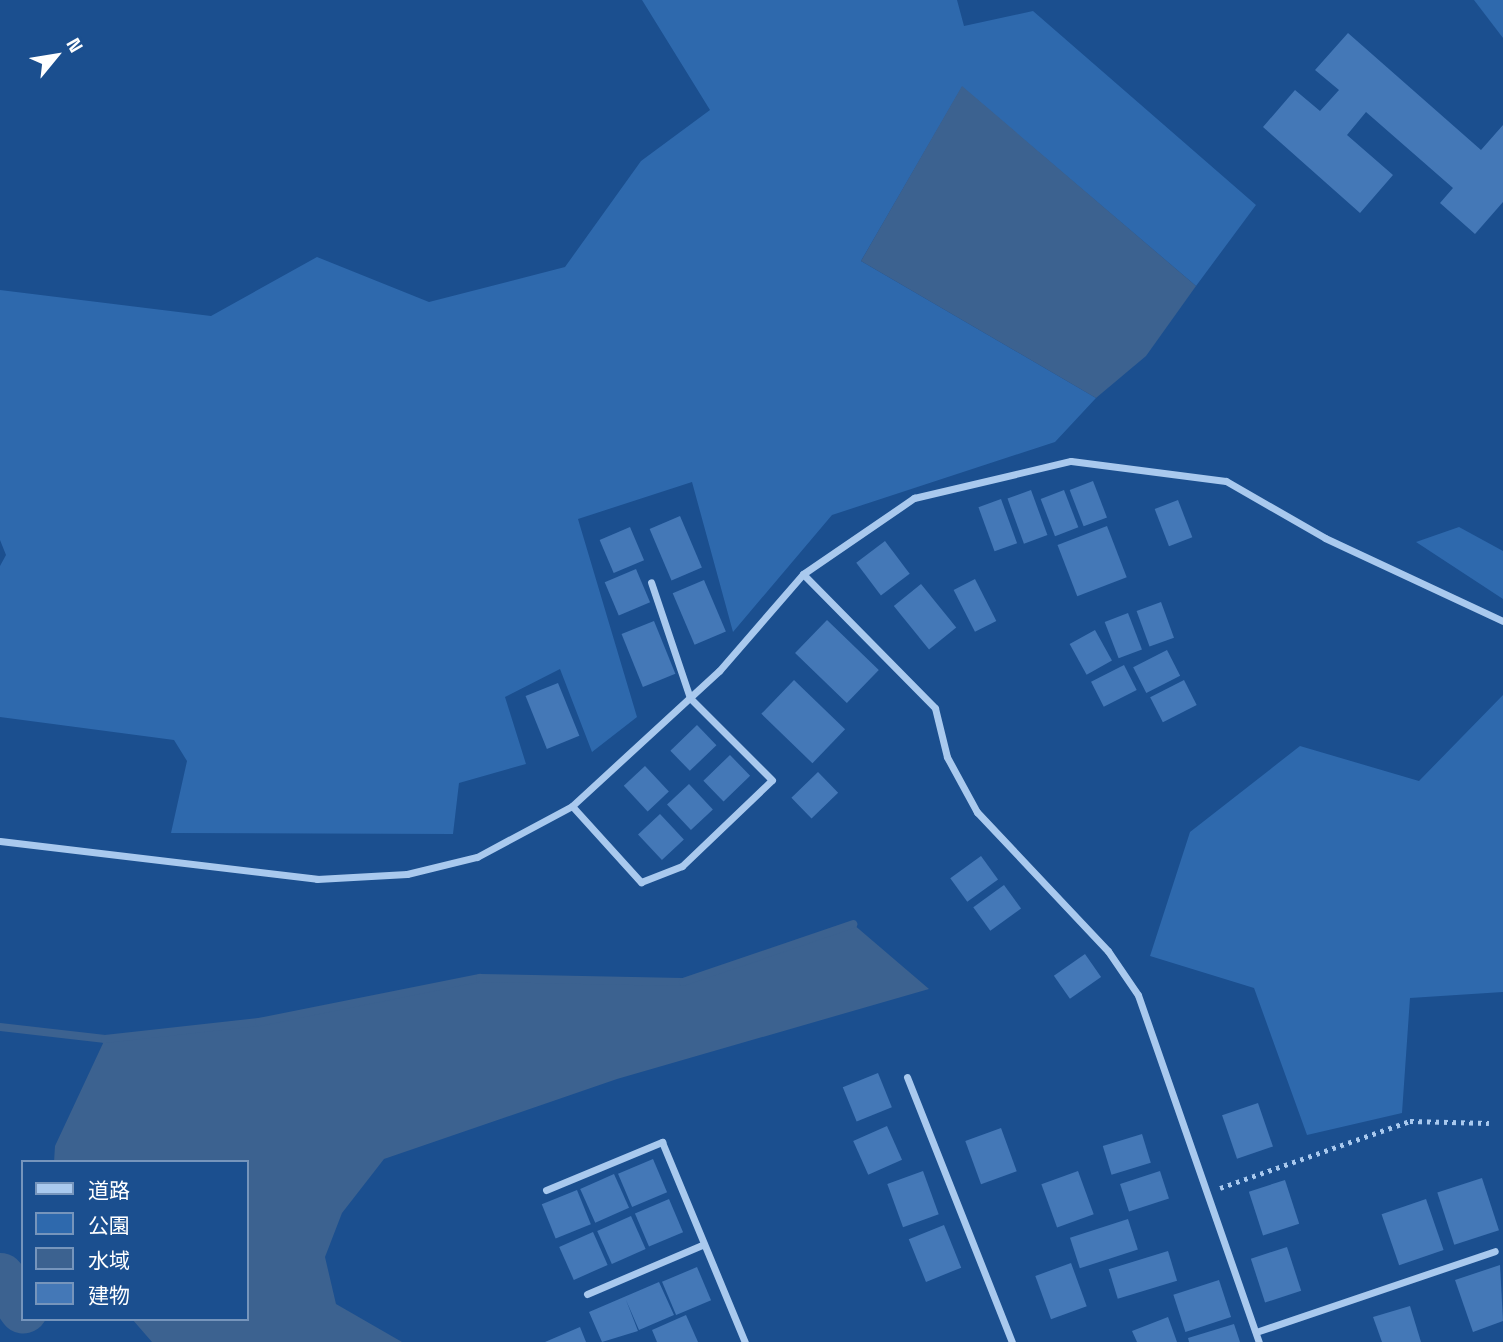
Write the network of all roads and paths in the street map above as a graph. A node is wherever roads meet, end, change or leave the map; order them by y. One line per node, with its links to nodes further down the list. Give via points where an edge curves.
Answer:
1 (803, 574): 3 (street, via 914,498 1071,461 1226,481 1325,538); 4 (street); 10 (street, via 936,708 947,757 977,812 1108,951 1138,995)
2 (651, 582): 4 (street)
3 (1503, 621)
4 (690, 698): 5 (street); 5 (street, via 772,780 682,866 642,882)
5 (572, 806): 6 (street, via 477,857 407,874 260,876 98,849)
6 (0, 841)
7 (907, 1077): 16 (street)
8 (1489, 1123): 10 (path, via 1410,1121)
9 (545, 1190): 11 (street, via 662,1142)
10 (1206, 1193): 14 (street)
11 (704, 1244): 13 (street); 15 (street)
12 (1495, 1251): 14 (street)
13 (587, 1294)
14 (1256, 1332): 17 (street)
15 (745, 1342)
16 (1012, 1342)
17 (1259, 1342)

